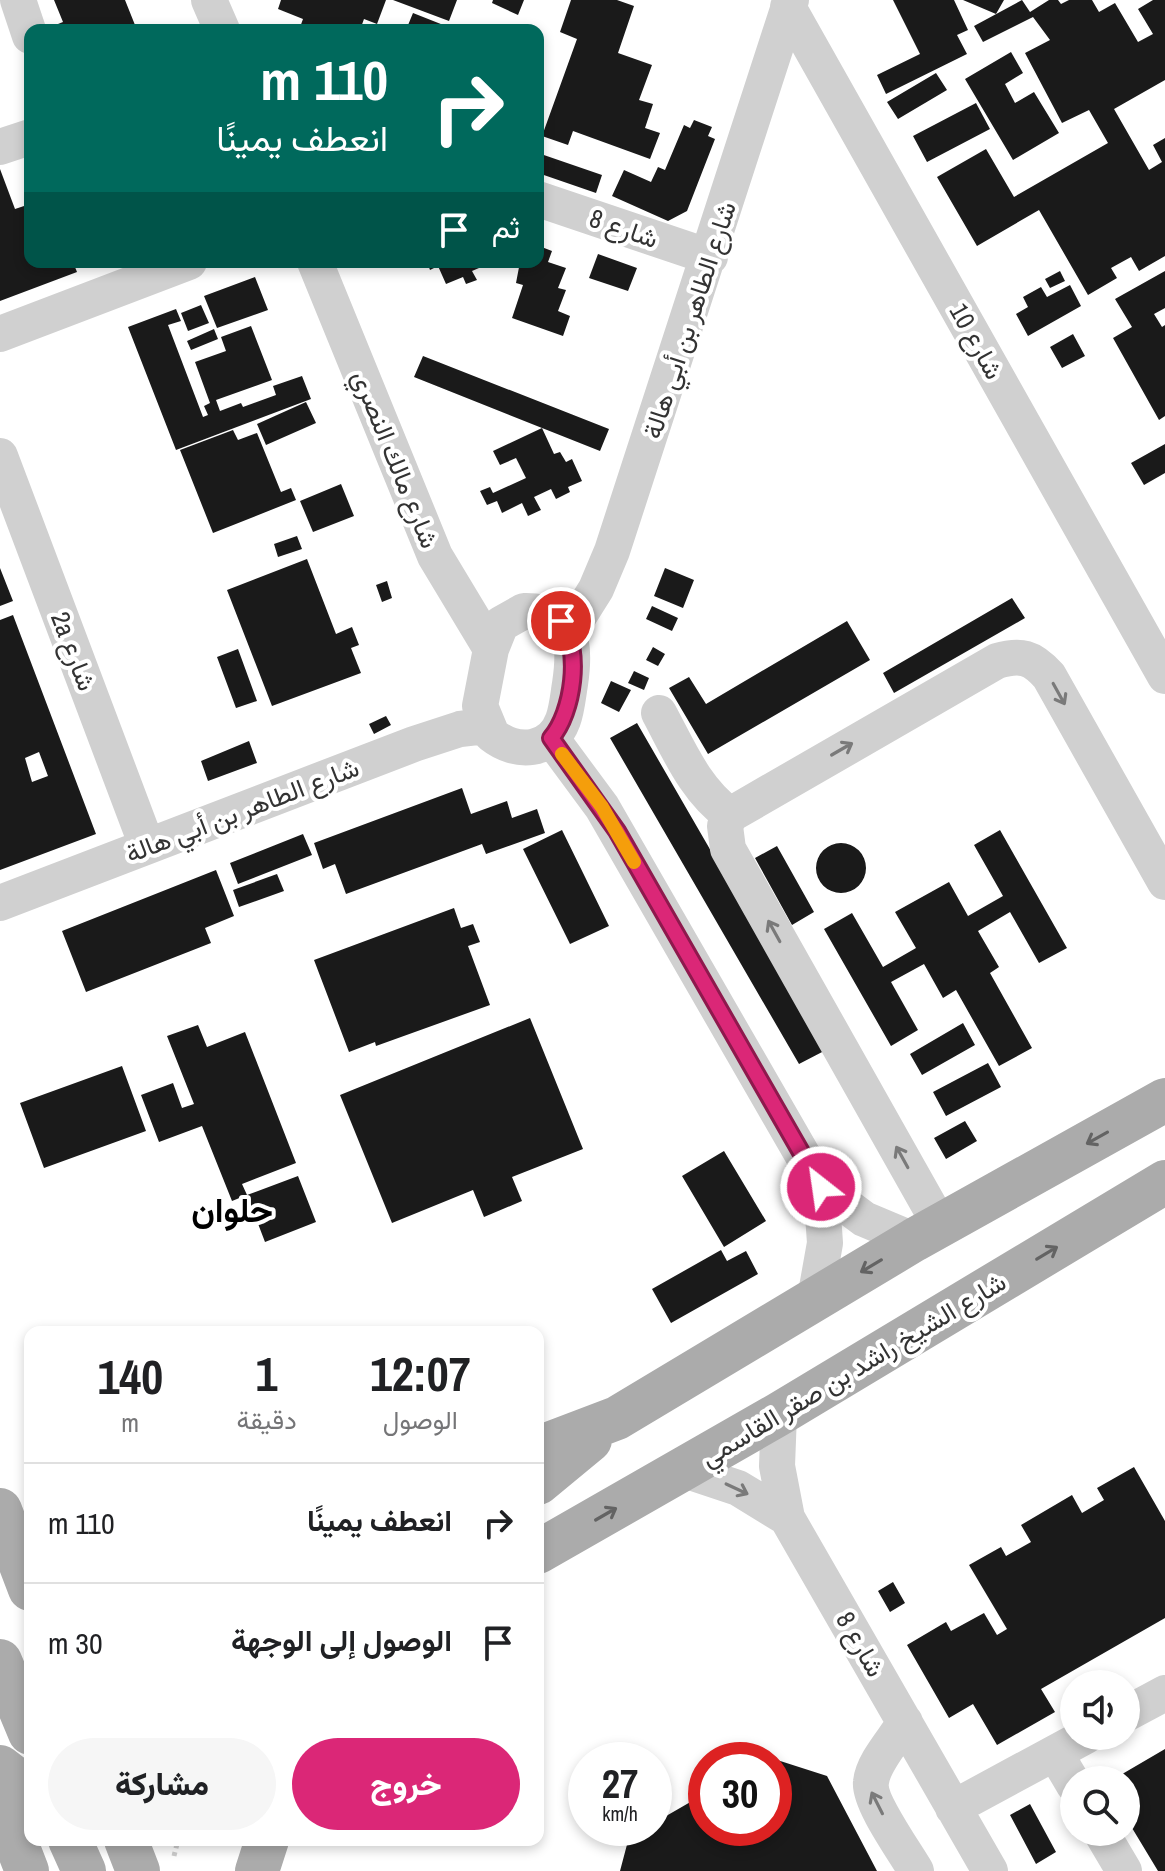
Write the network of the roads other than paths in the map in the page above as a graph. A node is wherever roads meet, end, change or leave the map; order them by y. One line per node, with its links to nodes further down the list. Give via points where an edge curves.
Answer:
1 (18, 0): 4 (street)
2 (209, 0): 5 (street)
3 (790, 4): 9 (street, شارع الطاهر بن أبي هالة); 16 (street, شارع 10)
4 (26, 24)
5 (219, 24)
6 (24, 139): 7 (street)
7 (0, 147)
8 (544, 201): 9 (street, شارع 8)
9 (710, 257): 14 (street, شارع الطاهر بن أبي هالة, via 612,551)
10 (173, 268): 12 (street)
11 (317, 268): 15 (street, شارع مالك النصري, via 435,556)
12 (0, 334)
13 (0, 456): 21 (street, 2a شارع)
14 (569, 632): 15 (street, via 550,614 524,611 501,624); 19 (street, via 574,657 564,718)
15 (491, 649): 18 (street, via 480,706)
16 (1162, 662)
17 (659, 713): 20 (street, via 705,794)
18 (486, 726): 19 (street, via 510,747 532,748); 21 (street, شارع الطاهر بن أبي هالة, via 437,736)
19 (551, 738): 26 (street, via 617,831)
20 (730, 815): 22 (street, one-way to 22, via 997,661 1016,655 1035,661 1049,676); 27 (street, one-way to 20, via 728,849 725,826)
21 (147, 846): 23 (street, شارع الطاهر بن أبي هالة)
22 (1165, 882)
23 (0, 903)
24 (1165, 1100): 27 (main road, one-way to 27)
25 (1165, 1182): 29 (main road, شارع الشيخ راشد بن صقر القاسمي, one-way to 25)
26 (821, 1187): 27 (street, via 864,1219); 28 (street, via 825,1243)
27 (927, 1232): 28 (main road, one-way to 28)
28 (815, 1299): 30 (main road)
29 (779, 1414): 32 (main road, شارع الشيخ راشد بن صقر القاسمي); 36 (street, via 777,1466)
30 (617, 1418): 31 (main road); 33 (main road)
31 (544, 1446)
32 (684, 1470): 36 (street, شارع 8, one-way to 36, via 738,1488); 38 (main road, شارع الشيخ راشد بن صقر القاسمي, one-way to 32)
33 (544, 1478)
34 (0, 1498): 37 (main road)
35 (0, 1510): 39 (main road)
36 (787, 1518): 43 (street, شارع 8)
37 (24, 1520)
38 (544, 1549)
39 (24, 1573)
40 (12, 1675): 44 (main road)
41 (1165, 1693): 42 (street)
42 (1140, 1706)
43 (905, 1722): 46 (street, شارع 8); 55 (street, one-way to 43, via 870,1785)
44 (22, 1734)
45 (1060, 1749): 46 (street)
46 (953, 1808): 56 (street, شارع 8)
47 (42, 1846): 52 (main road, via 60,1866)
48 (72, 1846): 52 (main road)
49 (128, 1846): 53 (main road)
50 (265, 1846): 54 (main road)
51 (1109, 1846): 57 (street)
52 (82, 1871)
53 (138, 1871)
54 (257, 1871)
55 (916, 1871)
56 (990, 1871)
57 (1124, 1871)

